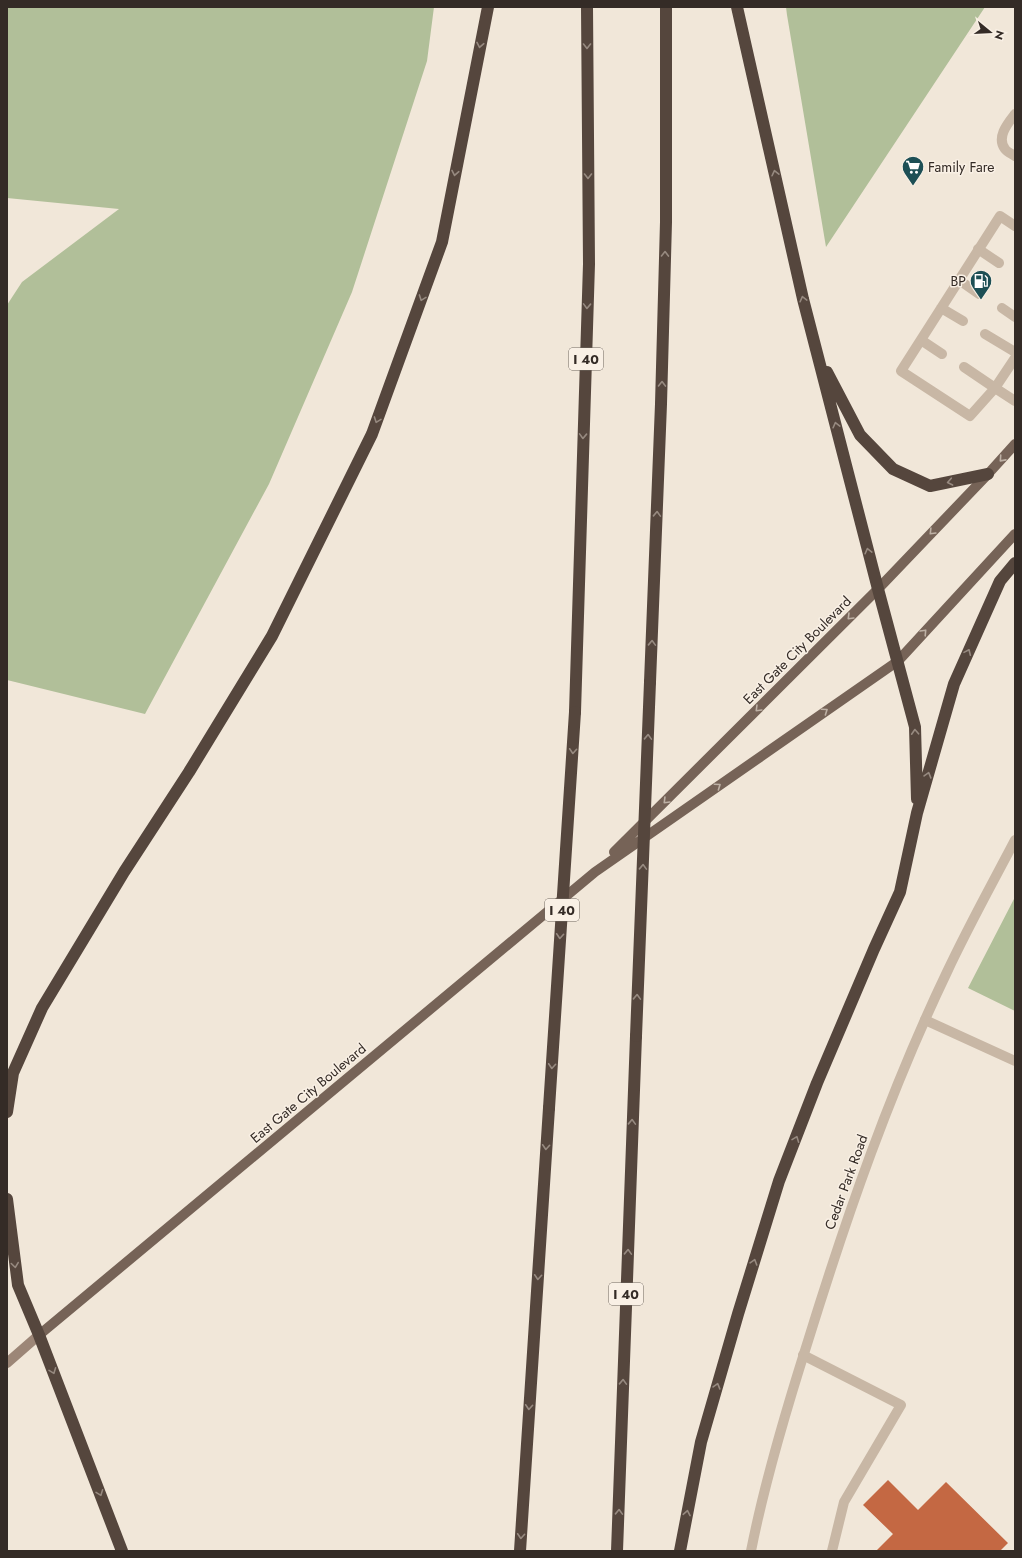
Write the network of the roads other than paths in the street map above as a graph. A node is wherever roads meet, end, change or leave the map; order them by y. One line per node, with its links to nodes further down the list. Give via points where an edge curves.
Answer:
1 (488, 7): 36 (highway, one-way to 36, via 442,242 372,434 272,636 42,1008 13,1073)
2 (587, 7): 42 (highway, I 40, one-way to 42, bridge, via 589,264 575,712)
3 (666, 7): 43 (highway, I 40, one-way to 3, bridge, via 661,404 666,222)
4 (737, 7): 19 (highway, one-way to 4)
5 (1015, 114): 6 (street, via 1004,128 1002,142 1005,149)
6 (1015, 156)
7 (1015, 226): 8 (street, via 1000,216)
8 (978, 249): 9 (street); 10 (street)
9 (999, 263)
10 (959, 280): 11 (street); 12 (street)
11 (979, 294)
12 (941, 308): 15 (street); 17 (street)
13 (1002, 308): 14 (street)
14 (1015, 317)
15 (963, 321)
16 (985, 334): 18 (street)
17 (921, 340): 20 (street); 23 (street, via 901,371 970,416)
18 (1015, 352)
19 (817, 353): 26 (highway, one-way to 19, via 930,486 893,469 860,435); 29 (highway, one-way to 19)
20 (942, 354)
21 (1015, 358): 23 (street)
22 (964, 367): 23 (street)
23 (995, 388): 24 (street)
24 (1015, 401)
25 (1015, 444): 26 (main road, East Gate City Boulevard, one-way to 26)
26 (988, 474): 29 (main road, East Gate City Boulevard, one-way to 29)
27 (1015, 534): 30 (main road, East Gate City Boulevard, one-way to 27)
28 (1015, 564): 31 (highway, one-way to 28, via 954,684 1000,581)
29 (878, 589): 30 (highway); 33 (main road, East Gate City Boulevard, one-way to 33)
30 (898, 661): 31 (highway, one-way to 30, via 915,727); 33 (main road, East Gate City Boulevard, one-way to 30)
31 (917, 813): 44 (highway, one-way to 31, via 701,1442 777,1189 817,1083 900,892)
32 (1015, 840): 34 (street, Cedar Park Road, via 947,972)
33 (595, 872): 38 (main road, East Gate City Boulevard)
34 (926, 1020): 35 (street); 39 (street, Cedar Park Road, via 881,1125 834,1257)
35 (1015, 1061)
36 (7, 1112)
37 (7, 1199): 38 (highway, one-way to 38, via 18,1285)
38 (39, 1335): 40 (street); 41 (highway, one-way to 41)
39 (803, 1355): 45 (street, Cedar Park Road, via 784,1416); 46 (street, via 901,1405 844,1502)
40 (7, 1363)
41 (122, 1551)
42 (520, 1551)
43 (618, 1551)
44 (680, 1551)
45 (751, 1551)
46 (832, 1551)

